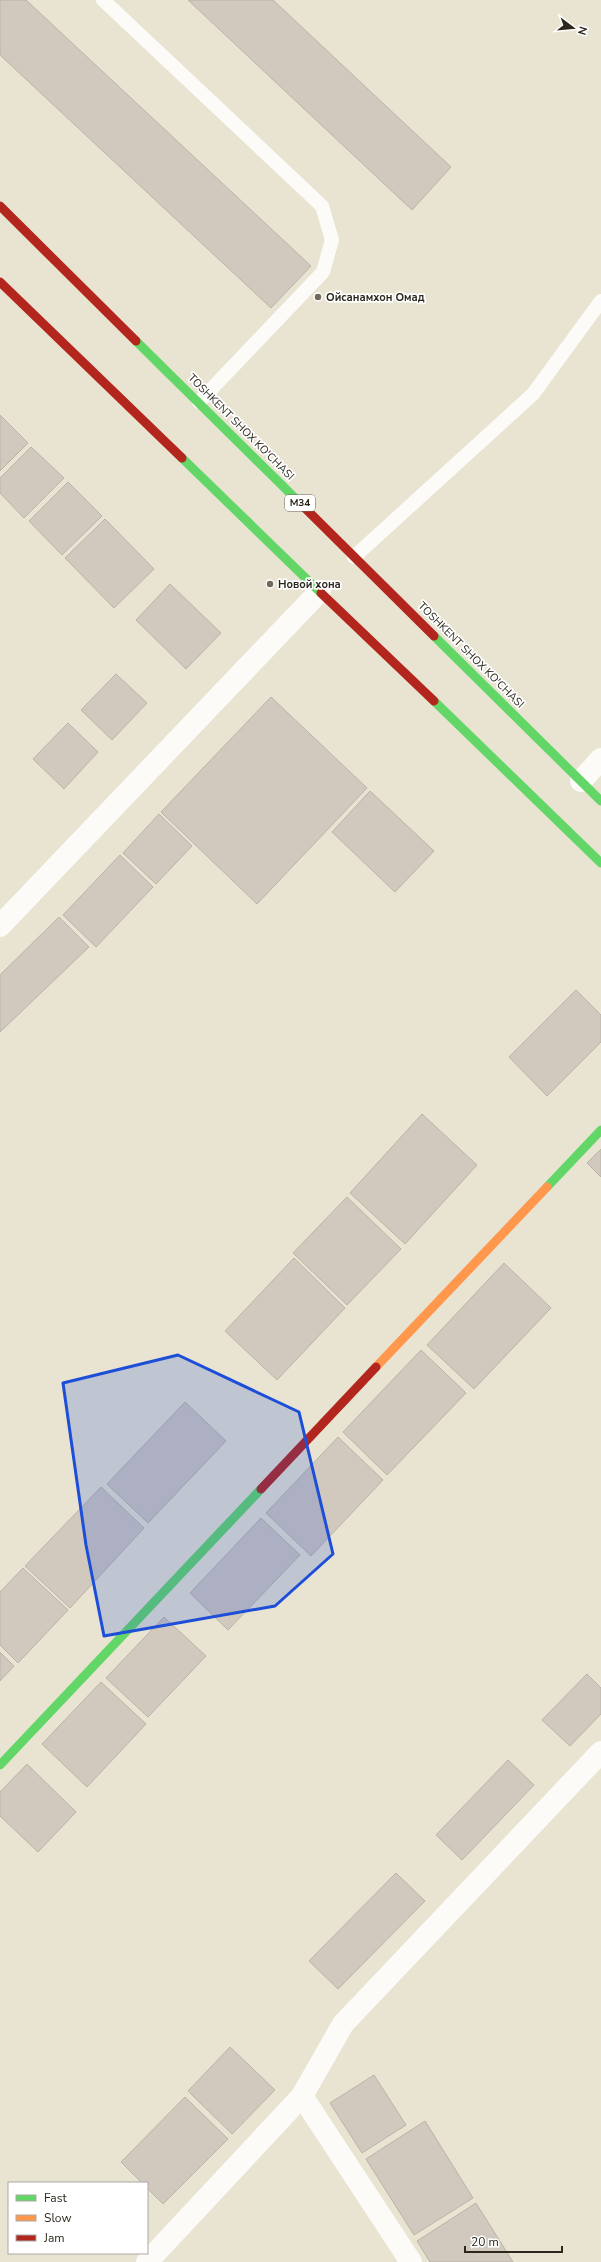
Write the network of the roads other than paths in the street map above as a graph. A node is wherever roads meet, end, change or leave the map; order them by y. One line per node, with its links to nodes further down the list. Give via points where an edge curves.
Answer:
1 (103, 0): 5 (lane, via 322,206 332,240 323,272)
2 (0, 206): 5 (main road, TOSHKENT SHOX KO'CHASI / M34)
3 (0, 282): 7 (main road)
4 (601, 301): 6 (lane, via 533,394)
5 (199, 402): 6 (main road, TOSHKENT SHOX KO'CHASI / M34)
6 (354, 557): 9 (main road, TOSHKENT SHOX KO'CHASI / M34)
7 (320, 591): 11 (main road); 12 (street)
8 (601, 759): 9 (street)
9 (581, 781): 10 (main road, TOSHKENT SHOX KO'CHASI / M34)
10 (601, 801)
11 (601, 863)
12 (0, 926)
13 (601, 1130): 15 (main road)
14 (598, 1764): 16 (street, via 343,2024)
15 (0, 1765)
16 (302, 2096): 17 (street); 18 (street)
17 (147, 2262)
18 (411, 2262)

